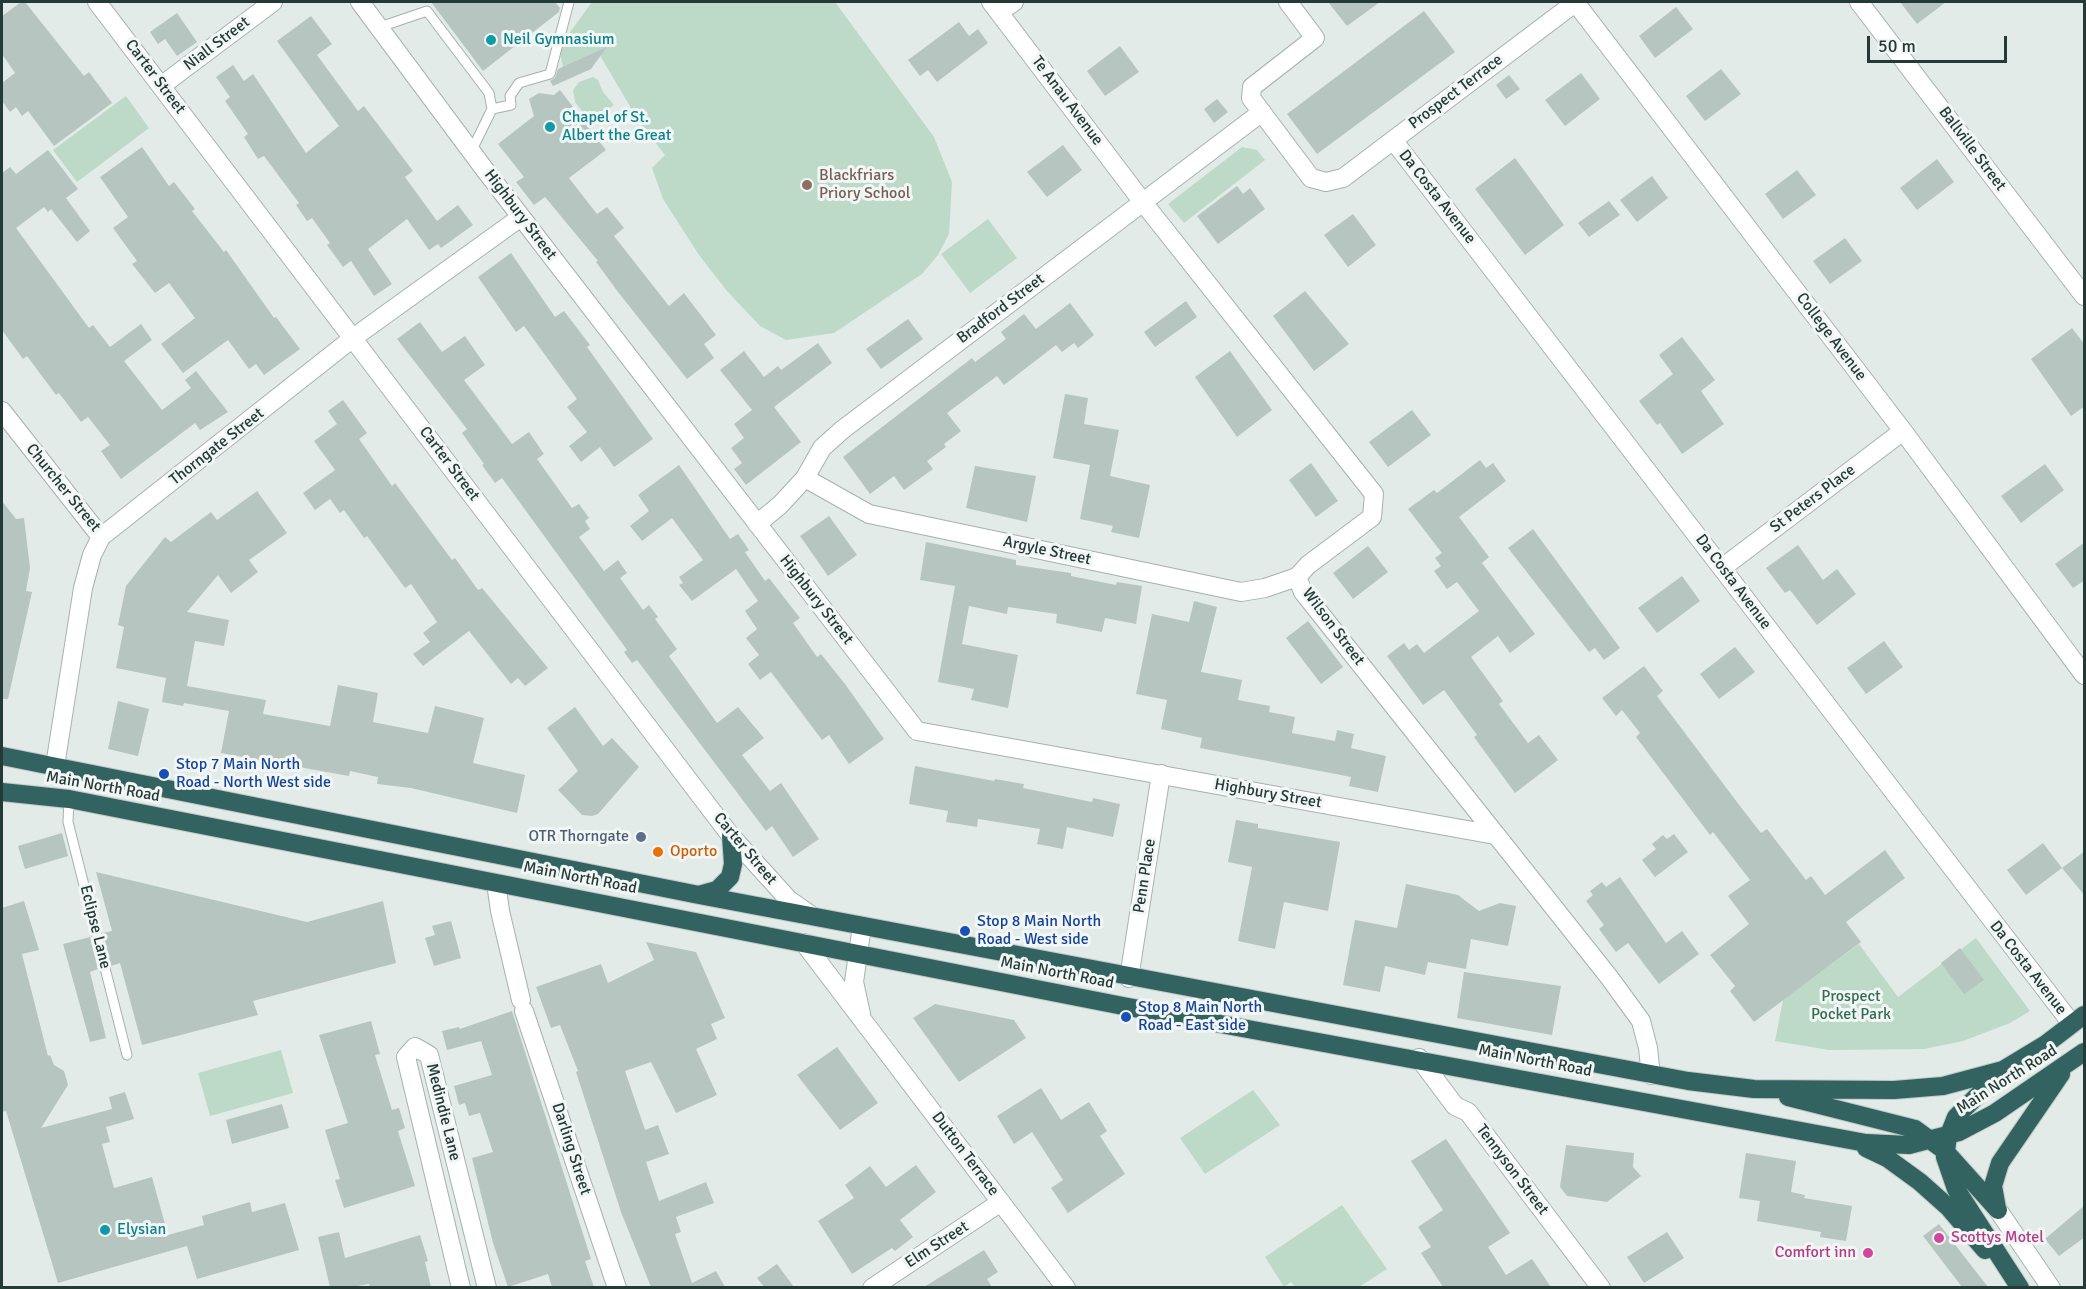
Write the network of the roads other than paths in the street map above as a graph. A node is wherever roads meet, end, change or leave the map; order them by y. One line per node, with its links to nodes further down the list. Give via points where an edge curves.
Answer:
1 (98, 2): 10 (street, Carter Street)
2 (273, 2): 10 (street, Niall Street)
3 (360, 2): 9 (street, Highbury Street)
4 (569, 2): 11 (lane, via 550,74 519,83 510,96 511,105)
5 (1287, 2): 12 (street, Prospect Terrace, via 1314,38 1252,87 1251,98)
6 (1575, 2): 13 (street, Prospect Terrace); 20 (street, College Avenue)
7 (1859, 2): 17 (street, Ballville Street)
8 (1002, 5): 15 (street, Te Anau Avenue)
9 (380, 27): 11 (lane, via 428,11 489,93); 14 (street, Highbury Street)
10 (161, 86): 18 (street, Carter Street)
11 (492, 109): 14 (lane)
12 (1262, 112): 13 (street, Prospect Terrace, via 1311,178 1326,182 1343,178); 15 (street, Bradford Street)
13 (1393, 140): 24 (street, Da Costa Avenue)
14 (471, 152): 16 (street, Highbury Street)
15 (1142, 201): 21 (street, Bradford Street, via 842,430 822,448); 25 (street, Wilson Street, via 1374,494 1372,517)
16 (521, 217): 18 (street, Thorngate Street); 22 (street, Highbury Street)
17 (2085, 296)
18 (353, 338): 23 (street, Thorngate Street); 34 (street, Carter Street)
19 (2, 411): 23 (street, Churcher Street)
20 (1903, 431): 24 (street, St Peters Place); 26 (street, College Avenue)
21 (805, 478): 22 (street, Bradford Street); 25 (street, Argyle Street, via 869,514 1241,592)
22 (757, 524): 29 (street, Highbury Street, via 918,731)
23 (101, 537): 28 (street, Thorngate Street, via 83,588)
24 (1722, 568): 45 (street, Da Costa Avenue)
25 (1297, 577): 35 (street, Wilson Street, via 1303,592)
26 (2085, 675)
27 (2, 756): 28 (highway, Main North Road)
28 (55, 766): 36 (highway, Main North Road)
29 (1161, 774): 35 (street, Highbury Street); 43 (street, Penn Place)
30 (2, 792): 31 (highway, Main North Road)
31 (36, 795): 32 (highway); 33 (highway, Main North Road)
32 (2, 798)
33 (69, 799): 37 (highway, Main North Road); 48 (lane, Eclipse Lane, via 68,822)
34 (731, 836): 38 (highway, via 730,877 717,890); 39 (street, Carter Street, via 789,900)
35 (1495, 836): 52 (street, Wilson Street, via 1641,1022)
36 (499, 855): 37 (highway); 38 (highway, Main North Road)
37 (496, 883): 41 (highway, Main North Road); 60 (street, Darling Street, via 523,1005)
38 (699, 895): 39 (highway, Main North Road)
39 (812, 916): 40 (highway, Main North Road)
40 (862, 926): 42 (street, Dutton Terrace); 43 (highway, Main North Road)
41 (804, 943): 42 (highway, Main North Road); 46 (street, Dutton Terrace)
42 (857, 954): 44 (highway, Main North Road); 46 (street, Dutton Terrace, via 854,982)
43 (1129, 978): 44 (highway); 52 (highway, Main North Road)
44 (1124, 1006): 49 (highway, Main North Road)
45 (2079, 1019): 51 (highway, Main North Road)
46 (863, 1021): 56 (street, Dutton Terrace)
47 (2085, 1052): 50 (highway, Main North Road)
48 (127, 1055)
49 (1419, 1058): 54 (highway, Main North Road); 63 (street, Tennyson Street, via 1455,1106 1468,1112)
50 (2068, 1065): 55 (highway, Main North Road); 57 (highway, via 2000,1163 1993,1186)
51 (2003, 1070): 53 (highway, Main North Road, via 1920,1089); 55 (highway, via 1961,1110)
52 (1651, 1075): 53 (highway, Main North Road)
53 (1754, 1089): 55 (highway, via 1890,1121)
54 (1842, 1139): 55 (highway, Main North Road, via 1887,1145); 64 (highway, via 1887,1158 1920,1182 1948,1207)
55 (1942, 1143): 57 (highway); 64 (highway, via 1956,1189)
56 (1001, 1202): 61 (street, Elm Street); 62 (street, Dutton Terrace)
57 (1998, 1210): 65 (street)
58 (461, 1287): 59 (street, Medindie Lane, via 406,1057 415,1047 429,1055)
59 (487, 1287)
60 (617, 1287)
61 (872, 1287)
62 (1066, 1287)
63 (1601, 1287)
64 (2019, 1287)
65 (2051, 1287)

